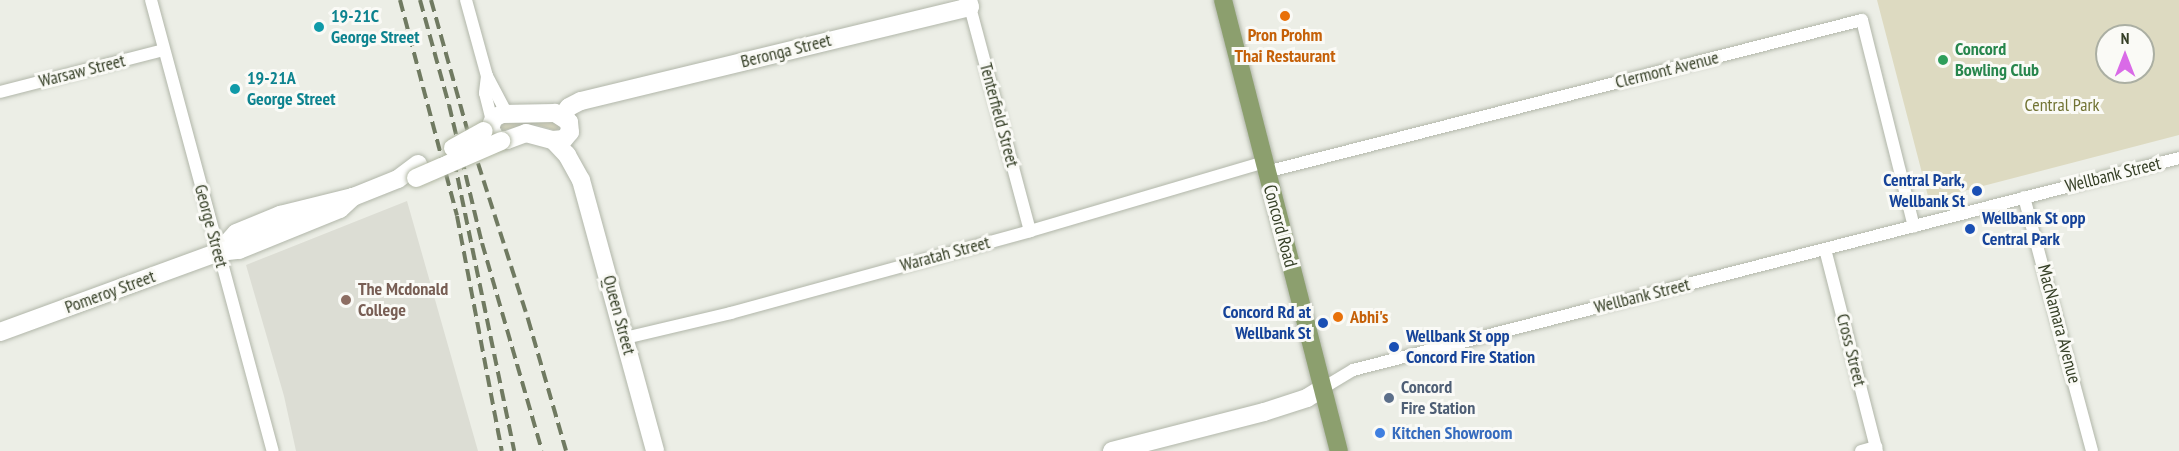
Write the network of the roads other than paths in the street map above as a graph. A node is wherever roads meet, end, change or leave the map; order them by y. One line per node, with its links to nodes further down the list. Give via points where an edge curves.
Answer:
1 (151, 0): 5 (street, George Street)
2 (466, 0): 8 (street, via 487,76 485,93)
3 (1222, 0): 11 (main road, Concord Road)
4 (969, 3): 7 (main road, Beronga Street, via 575,104); 15 (street, Tenterfield Street)
5 (164, 50): 6 (street, Warsaw Street); 17 (street, George Street)
6 (0, 92)
7 (567, 123): 8 (main road, via 547,112); 9 (main road, Beronga Street, via 564,139); 12 (main road, Queen Street, via 582,161)
8 (495, 127): 9 (main road); 17 (main road, Pomeroy Street, bridge, via 411,173 353,197 329,214 240,250)
9 (553, 140): 12 (main road, Queen Street)
10 (2179, 158): 13 (street, Wellbank Street)
11 (1265, 167): 14 (street, Clermont Avenue, via 1862,20); 15 (street, Waratah Street); 20 (main road, Concord Road)
12 (581, 180): 19 (main road, Queen Street)
13 (2024, 197): 14 (street, Wellbank Street); 27 (street, MacNamara Avenue)
14 (1914, 226): 16 (street, Wellbank Street)
15 (1030, 231): 19 (street, Waratah Street)
16 (1825, 249): 20 (street, Wellbank Street, via 1353,370); 21 (street, Cross Street)
17 (219, 252): 18 (main road, Pomeroy Street); 22 (street, George Street)
18 (0, 332)
19 (625, 338): 23 (main road, Queen Street)
20 (1323, 388): 24 (main road, Wellbank Street, via 1307,398 1264,412); 25 (main road, Concord Road)
21 (1876, 449): 26 (street)
22 (273, 451)
23 (655, 451)
24 (1112, 451)
25 (1339, 451)
26 (1862, 451)
27 (2092, 451)

